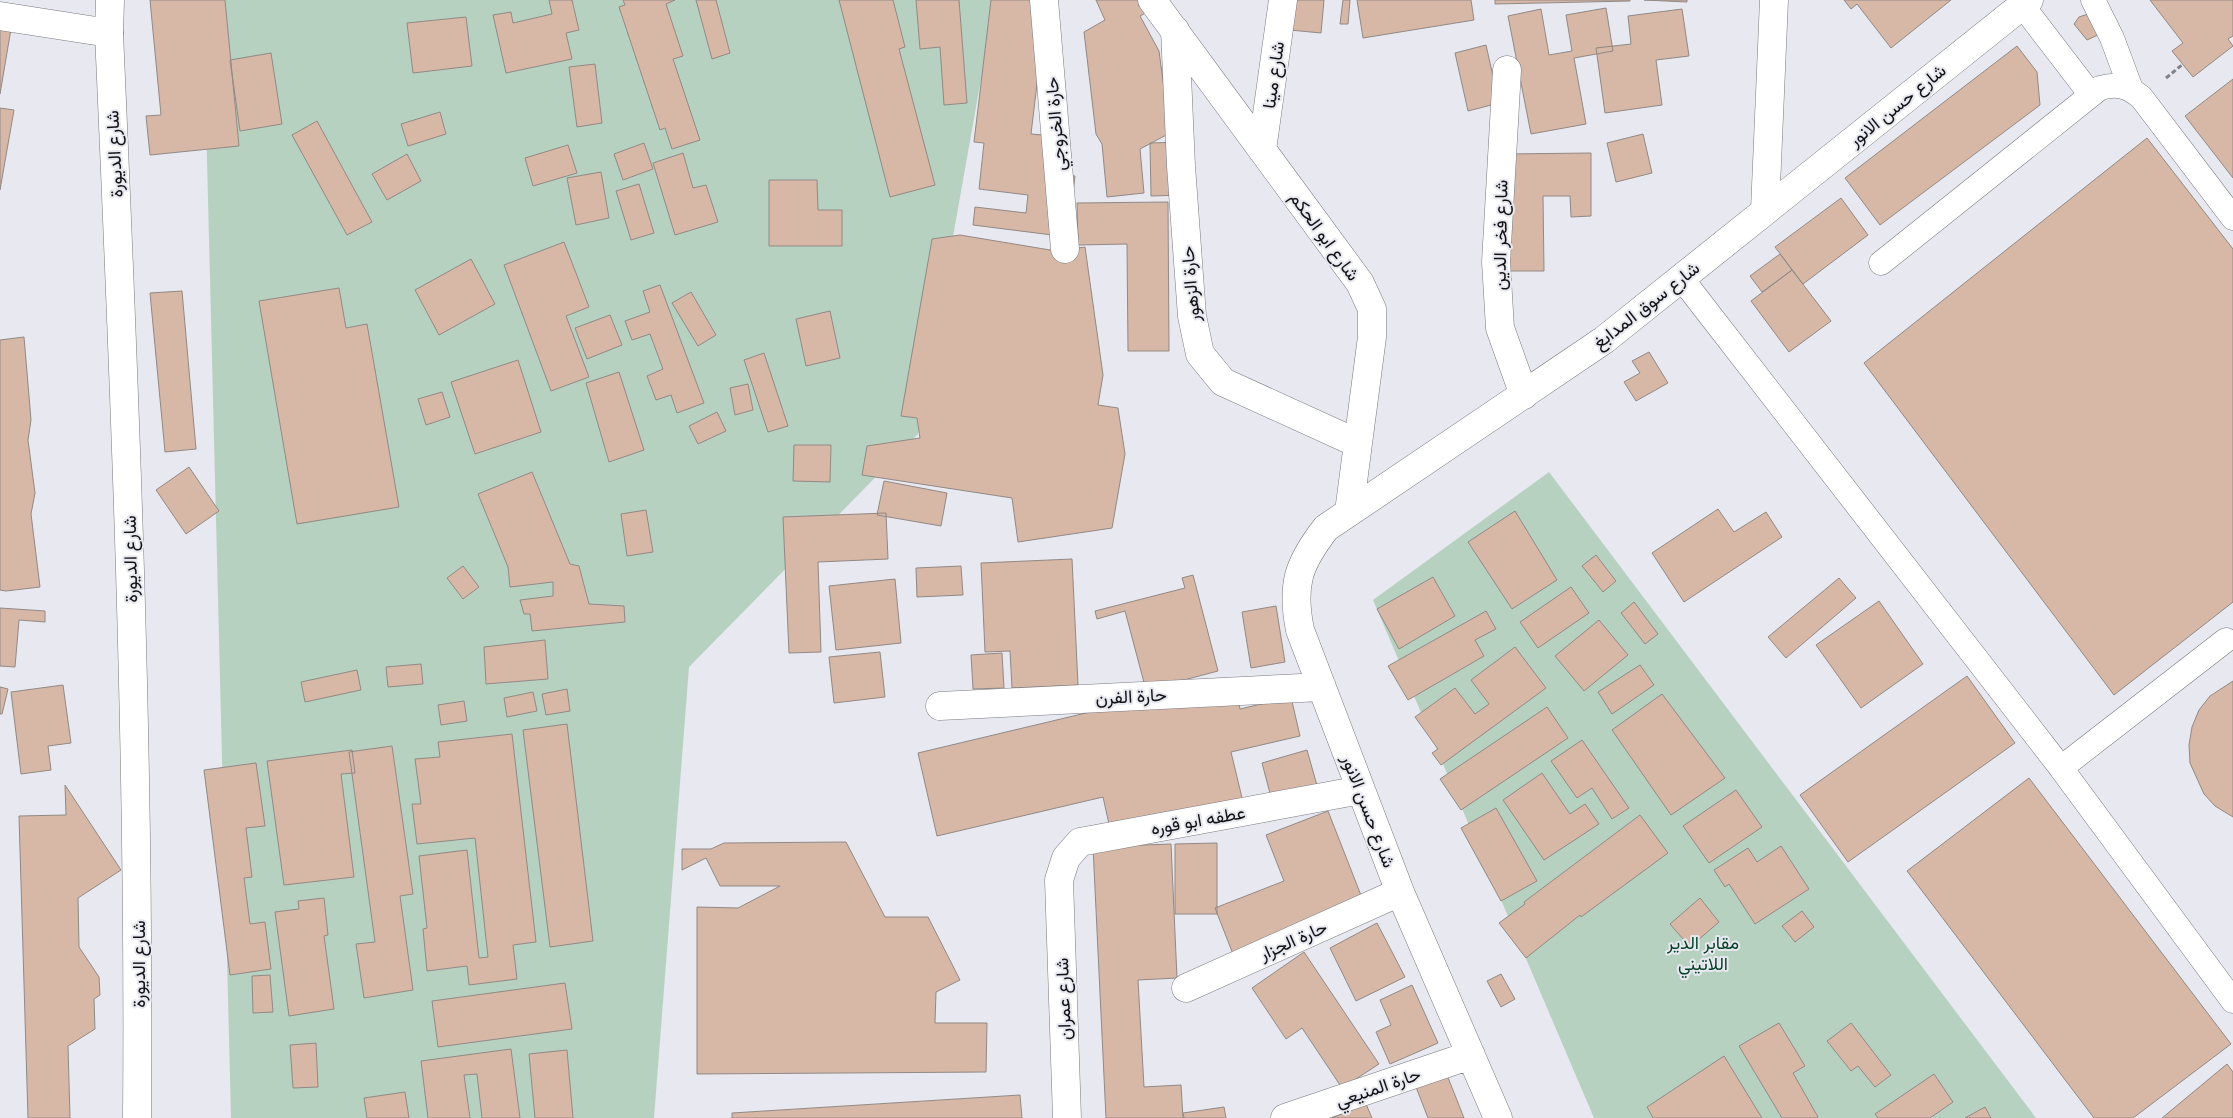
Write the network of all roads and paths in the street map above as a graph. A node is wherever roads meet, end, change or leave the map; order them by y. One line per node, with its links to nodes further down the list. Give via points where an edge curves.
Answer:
1 (110, 0): 10 (street, شارع الديورة)
2 (1044, 0): 19 (street, حارة الخروجي)
3 (1152, 0): 9 (street, شارع ابو الحكم)
4 (1283, 0): 16 (street, شارع مينا)
5 (1774, 0): 17 (street)
6 (2092, 0): 14 (lane, via 2112,38)
7 (2026, 3): 15 (lane); 17 (street, شارع حسن الانور)
8 (0, 16): 10 (street)
9 (1175, 30): 16 (street, شارع ابو الحكم); 23 (street, حارة الزهور, via 1192,316 1200,354 1223,382)
10 (109, 33): 35 (street, شارع الديورة, via 126,424 138,940)
11 (2183, 64): 13 (path)
12 (1507, 70): 22 (street, شارع فخر الدين, via 1496,262 1500,328)
13 (2175, 70)
14 (2131, 89): 15 (lane, via 2110,85); 18 (lane, via 2141,97)
15 (2091, 95): 20 (lane)
16 (1262, 150): 23 (street, شارع ابو الحكم, via 1360,283 1372,309 1372,337)
17 (1766, 210): 21 (street, شارع سوق المدابغ)
18 (2233, 218)
19 (1065, 249)
20 (1881, 263)
21 (1682, 279): 22 (street, شارع سوق المدابغ, via 1604,340); 28 (lane)
22 (1524, 395): 24 (street, شارع سوق المدابغ)
23 (1358, 443): 24 (street, شارع ابو الحكم)
24 (1349, 512): 26 (street, شارع حسن الانور, via 1326,528 1309,550 1298,576 1295,603 1300,630)
25 (2226, 640): 28 (lane)
26 (1322, 687): 27 (street, حارة الفرن); 29 (street, شارع حسن الانور)
27 (940, 706)
28 (2061, 768): 33 (lane)
29 (1361, 790): 30 (street, عطفه ابو قوره, via 1080,842 1066,858); 31 (street, شارع حسن الانور)
30 (1059, 880): 36 (street, شارع عمران)
31 (1400, 892): 32 (street, حارة الجزار); 34 (street, شارع حسن الانور)
32 (1186, 988)
33 (2233, 1001)
34 (1471, 1055): 37 (street, حارة المنيعي); 38 (street, شارع حسن الانور)
35 (137, 1118)
36 (1067, 1118)
37 (1285, 1118)
38 (1498, 1118)

